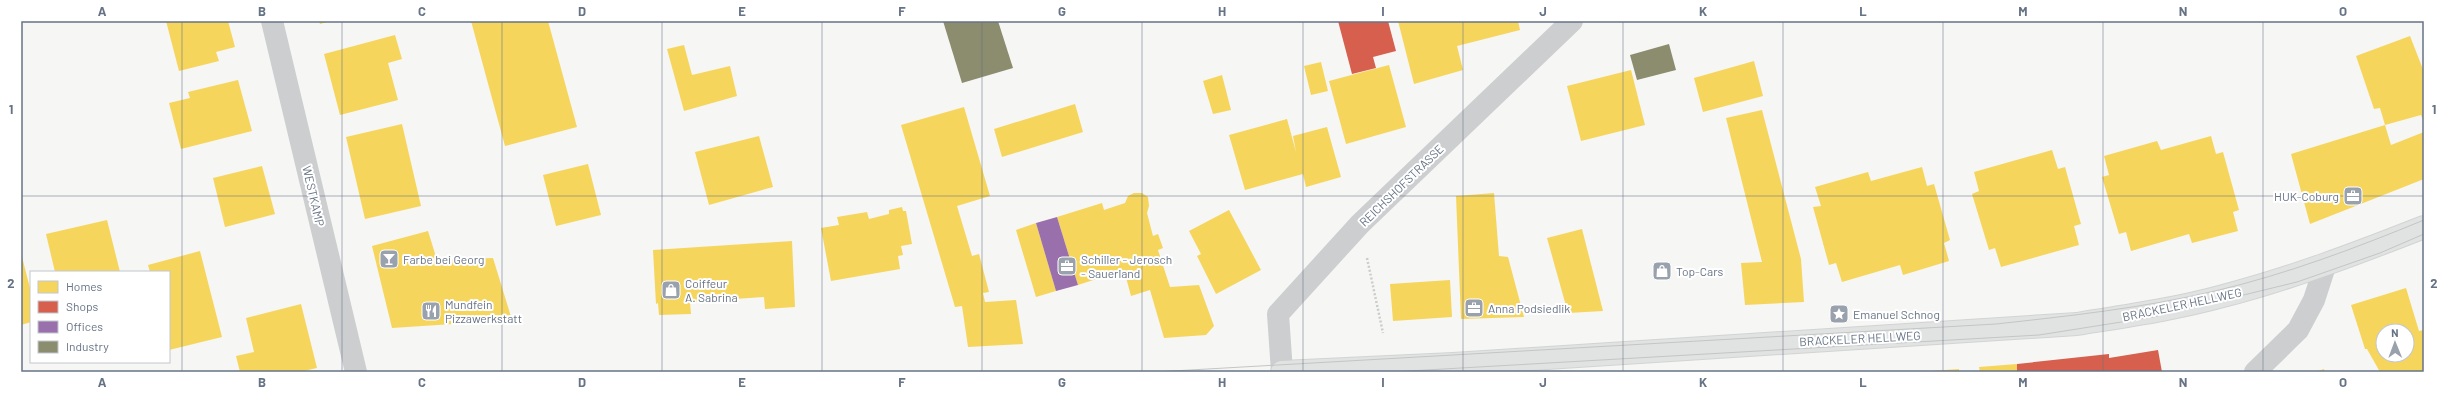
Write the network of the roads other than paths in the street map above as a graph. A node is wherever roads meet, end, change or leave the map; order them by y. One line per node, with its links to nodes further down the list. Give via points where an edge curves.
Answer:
1 (272, 21): 5 (street, WESTKAMP)
2 (1572, 21): 6 (street, REICHSHOFSTRASSE, via 1351,234 1278,314)
3 (2424, 227): 4 (main road, BRACKELER HELLWEG)
4 (2325, 266): 6 (main road, BRACKELER HELLWEG, via 2222,297 2077,324 1453,364); 7 (street, via 2314,300 2298,330)
5 (356, 372)
6 (1282, 372)
7 (2255, 372)

